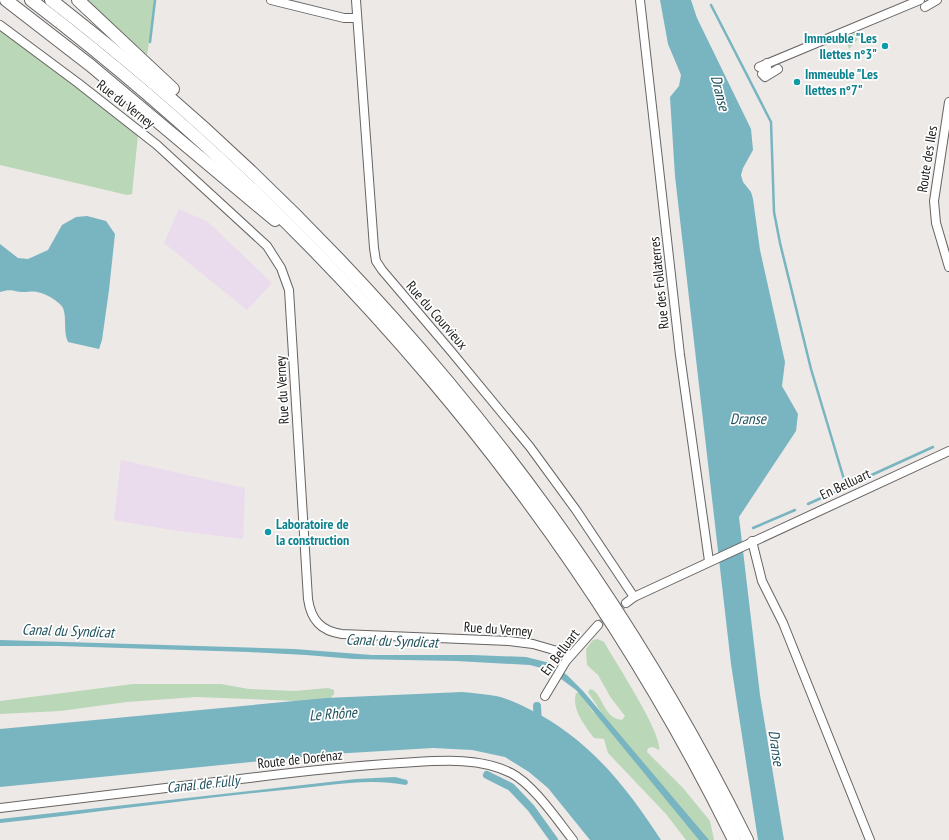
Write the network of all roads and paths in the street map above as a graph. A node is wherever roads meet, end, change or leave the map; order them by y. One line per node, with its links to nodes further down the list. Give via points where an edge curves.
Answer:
1 (6, 0): 17 (highway, via 114,85)
2 (31, 0): 17 (highway, via 116,67 201,140 269,204)
3 (51, 0): 15 (highway, via 173,99)
4 (78, 0): 15 (highway, via 222,137)
5 (271, 0): 11 (street, via 344,18)
6 (356, 0): 11 (street, Rue du Courvieux)
7 (640, 0): 20 (street, Rue des Follaterres, via 680,356)
8 (920, 0): 13 (street, via 763,65 760,72 765,76)
9 (937, 0): 10 (street)
10 (925, 7)
11 (357, 18): 21 (street, Rue du Courvieux, via 376,261 530,448 580,516)
12 (0, 25): 24 (street, Rue du Verney, via 157,145 267,246 281,268 290,290 308,599 318,625 342,634 521,642 551,648)
13 (778, 69)
14 (949, 102): 16 (street, Route des Iles, via 934,201 936,223)
15 (296, 214): 27 (highway, via 423,351 541,501 648,661)
16 (949, 266)
17 (346, 283): 29 (highway, via 440,389 546,527 650,686)
18 (949, 451): 19 (street, En Belluart)
19 (748, 543): 20 (street, En Belluart); 30 (street)
20 (712, 560): 21 (street)
21 (634, 597): 22 (street)
22 (626, 603)
23 (598, 625): 24 (street, En Belluart)
24 (571, 656): 25 (street, En Belluart)
25 (545, 696)
26 (0, 808): 28 (street, Route de Dorénaz, via 361,765 452,761 489,766 517,776)
27 (745, 835)
28 (573, 840)
29 (734, 840)
30 (870, 840)

